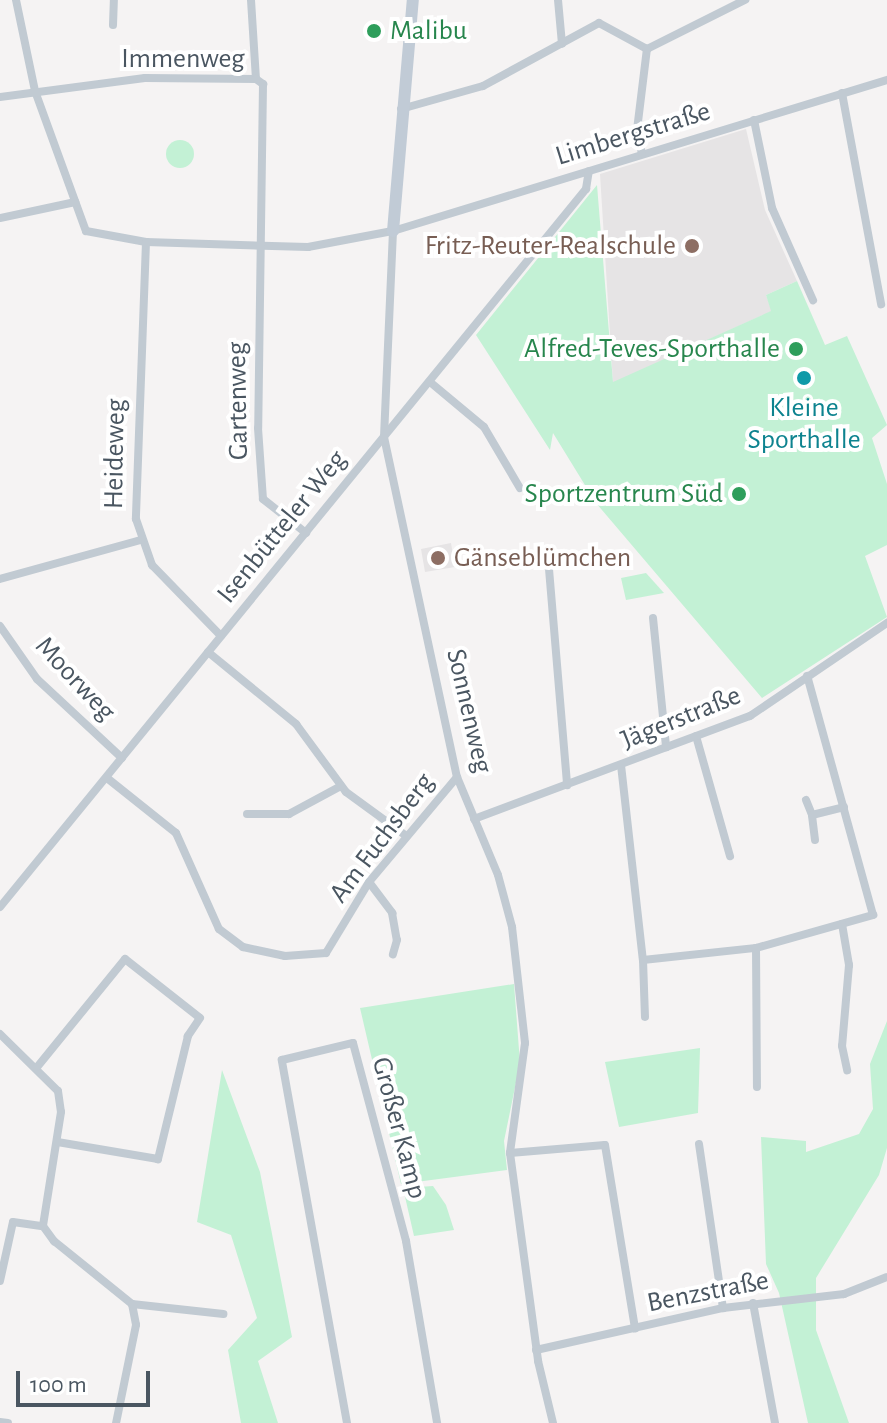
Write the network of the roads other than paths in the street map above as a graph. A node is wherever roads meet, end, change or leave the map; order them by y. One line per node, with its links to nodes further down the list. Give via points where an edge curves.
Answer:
1 (16, 0): 12 (street)
2 (114, 0): 7 (street)
3 (251, 0): 10 (street)
4 (413, 0): 15 (street, Sonnenweg)
5 (558, 0): 8 (street)
6 (745, 0): 9 (street)
7 (113, 25)
8 (562, 44): 9 (street, via 605,24); 15 (street, via 483,86)
9 (647, 49): 17 (street, via 637,130)
10 (256, 79): 12 (street, Immenweg, via 145,78); 23 (street, Immenweg, via 265,89)
11 (887, 80): 13 (street, Limbergstraße)
12 (35, 91): 14 (street, Immenweg); 19 (street)
13 (842, 93): 16 (street, Limbergstraße); 25 (street)
14 (0, 97)
15 (400, 109): 21 (street, Sonnenweg)
16 (754, 120): 17 (street, Limbergstraße); 24 (street, via 772,208)
17 (642, 154): 18 (street, Limbergstraße)
18 (589, 171): 21 (street, Limbergstraße); 26 (street, Isenbütteler Weg, via 586,189)
19 (75, 202): 20 (street); 22 (street, Limbergstraße, via 86,231)
20 (0, 218)
21 (393, 231): 23 (street, Limbergstraße, via 325,246); 27 (street, Sonnenweg)
22 (146, 242): 23 (street, Limbergstraße); 30 (street, Heideweg, via 133,483)
23 (258, 247): 29 (street, Gartenweg, via 263,499)
24 (813, 300)
25 (881, 304)
26 (430, 382): 27 (street, Isenbütteler Weg); 28 (street, via 484,427)
27 (384, 437): 29 (street, Isenbütteler Weg); 43 (street, Sonnenweg)
28 (520, 488)
29 (306, 533): 36 (street, Isenbütteler Weg)
30 (141, 540): 32 (street); 36 (street, Heideweg, via 161,577)
31 (549, 569): 45 (street)
32 (0, 579)
33 (653, 618): 40 (street)
34 (887, 623): 38 (street, Jägerstraße)
35 (0, 626): 41 (street, Moorweg, via 37,679)
36 (221, 636): 37 (street, Isenbütteler Weg)
37 (208, 652): 41 (street, Isenbütteler Weg); 46 (street, via 296,724)
38 (807, 676): 39 (street, Jägerstraße, via 763,709); 48 (street)
39 (696, 736): 40 (street, Jägerstraße); 54 (street)
40 (666, 747): 42 (street, Jägerstraße)
41 (122, 758): 44 (street, Isenbütteler Weg)
42 (621, 765): 45 (street, Jägerstraße); 60 (street)
43 (457, 777): 51 (street, Sonnenweg); 52 (street, Am Fuchsberg)
44 (107, 778): 55 (street, Am Fuchsberg, via 176,833 209,913 243,947 285,956 326,953); 56 (street, Isenbütteler Weg)
45 (567, 785): 51 (street, Jägerstraße)
46 (341, 786): 49 (street, via 289,814); 52 (street)
47 (806, 800): 50 (street)
48 (844, 807): 50 (street); 57 (street, via 873,915)
49 (247, 814)
50 (812, 815): 53 (street)
51 (474, 819): 68 (street, Sonnenweg, via 512,927 524,1004 525,1043)
52 (405, 835): 55 (street, Am Fuchsberg)
53 (815, 840)
54 (730, 856)
55 (369, 882): 59 (street, via 392,913 397,940)
56 (0, 907)
57 (842, 924): 58 (street); 64 (street, via 849,965 842,1046)
58 (756, 948): 60 (street); 65 (street)
59 (393, 954)
60 (643, 960): 61 (street)
61 (645, 1017)
62 (0, 1034): 63 (street)
63 (38, 1066): 66 (street, via 58,1091); 66 (street, via 125,959 200,1018 188,1036 158,1159)
64 (847, 1070)
65 (757, 1087)
66 (57, 1142): 69 (street)
67 (699, 1144): 74 (street)
68 (510, 1153): 76 (street, via 605,1145); 77 (street, Sonnenweg)
69 (43, 1226): 71 (street, via 13,1222); 73 (street, via 54,1241)
70 (887, 1277): 72 (street, Benzstraße, via 844,1294)
71 (0, 1281)
72 (753, 1303): 74 (street, Benzstraße); 84 (street)
73 (132, 1304): 75 (street); 80 (street, via 136,1325)
74 (723, 1308): 76 (street, Benzstraße)
75 (223, 1314)
76 (635, 1329): 77 (street, Benzstraße)
77 (536, 1350): 83 (street, Sonnenweg)
78 (0, 1422): 79 (street)
79 (8, 1423)
80 (116, 1423)
81 (347, 1423): 82 (street, Großer Kamp, via 282,1060 353,1043 406,1241)
82 (437, 1423)
83 (553, 1423)
84 (775, 1423)

